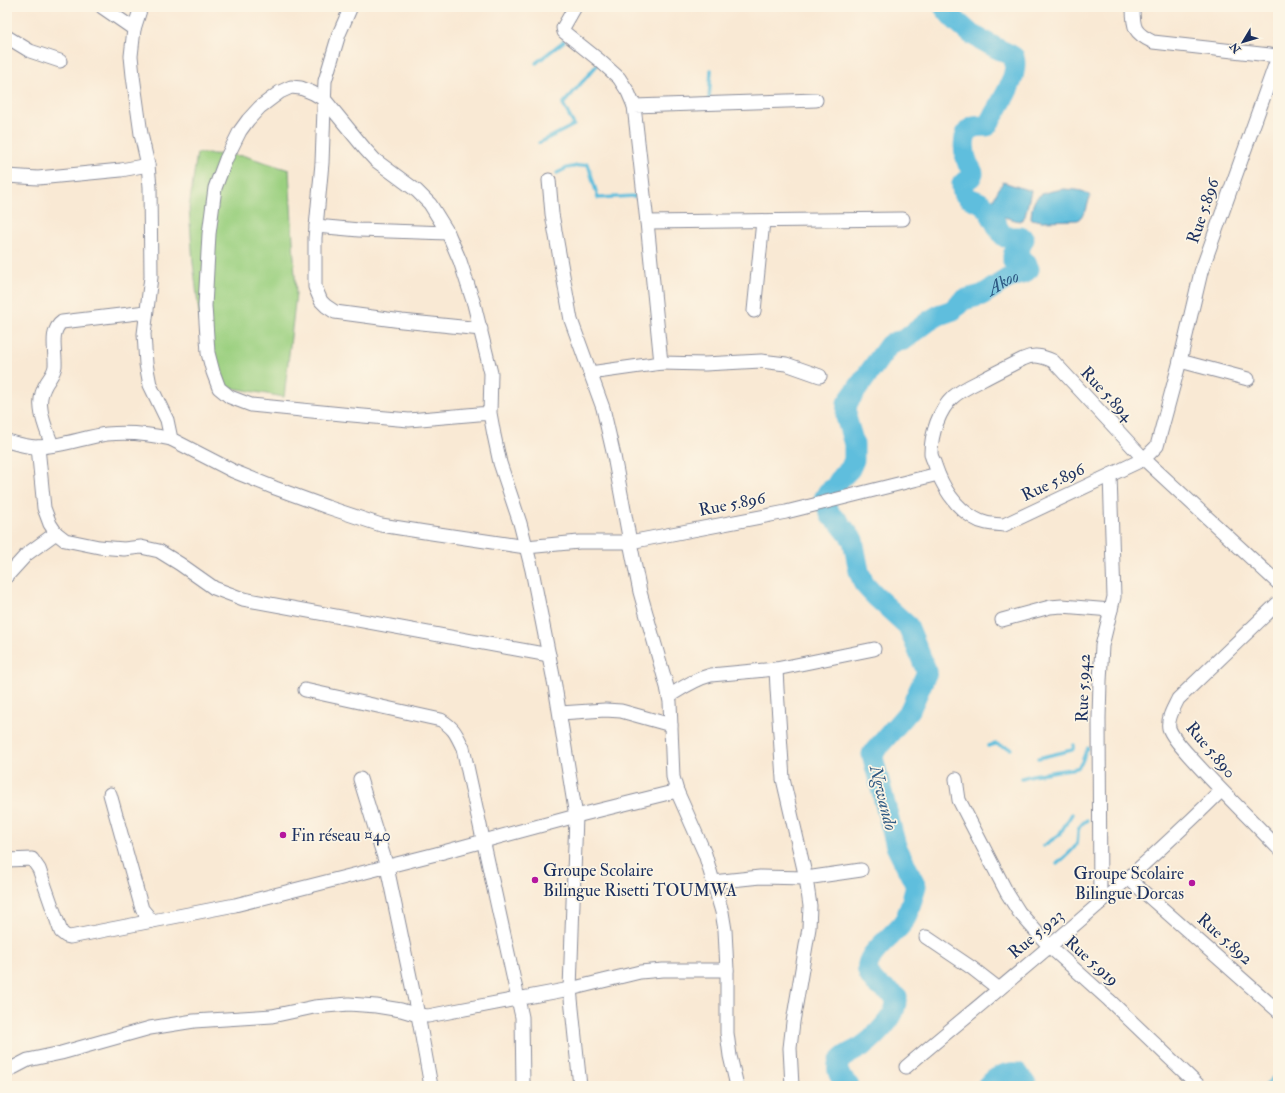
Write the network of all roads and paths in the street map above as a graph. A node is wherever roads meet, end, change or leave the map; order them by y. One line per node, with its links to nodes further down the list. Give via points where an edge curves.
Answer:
1 (102, 7): 6 (street)
2 (141, 7): 6 (street)
3 (575, 7): 12 (street, via 563,28 564,32 619,78)
4 (1133, 7): 8 (street, via 1135,29 1141,36 1153,42)
5 (350, 9): 10 (street, via 329,66)
6 (134, 29): 13 (street, via 131,56 133,76)
7 (7, 37): 9 (street, via 30,51)
8 (1278, 57): 24 (street, Rue 5.896, via 1201,272)
9 (60, 61)
10 (325, 100): 19 (street); 20 (street, via 375,160 417,191 430,204); 29 (street, via 301,88 291,87 280,92 248,120 226,158 215,188 209,234 205,306 208,353 219,388 230,397 251,405 352,415 409,420)
11 (816, 100): 12 (street)
12 (634, 106): 18 (street)
13 (148, 165): 14 (street, via 38,178); 22 (street, via 151,270)
14 (7, 176)
15 (549, 180): 26 (street, via 552,214 571,320)
16 (903, 219): 17 (street)
17 (764, 221): 18 (street); 21 (street)
18 (647, 222): 25 (street)
19 (316, 226): 20 (street); 23 (street, via 315,287 321,301 335,312)
20 (448, 233): 23 (street, via 460,261)
21 (754, 311)
22 (146, 312): 30 (street, via 144,334 150,385 167,420); 32 (street, via 62,322 58,325 54,338 55,368 43,389 41,401 41,410)
23 (481, 329): 29 (street, via 491,373)
24 (1180, 361): 28 (street); 34 (street, Rue 5.896, via 1157,446)
25 (661, 363): 26 (street); 27 (street, via 705,364 761,360 786,364)
26 (590, 373): 38 (street, via 603,408)
27 (820, 376)
28 (1248, 379)
29 (490, 413): 39 (street, via 500,463)
30 (171, 439): 32 (street, Rue 5.896, via 122,433); 39 (street, Rue 5.896, via 233,471 327,507 381,524)
31 (7, 441): 33 (street, Rue 5.896)
32 (52, 445): 33 (street, Rue 5.896)
33 (38, 447): 37 (street, via 44,508)
34 (1144, 459): 35 (street, Rue 5.894, via 1053,361 1031,355 967,387 953,397 944,408 933,437 931,454); 36 (street, Rue 5.896); 41 (street, Rue 5.894)
35 (938, 474): 36 (street, Rue 5.896, via 961,509 975,519 1004,525); 38 (street, Rue 5.896, via 786,512)
36 (1110, 475): 43 (street, Rue 5.942, via 1114,597)
37 (56, 533): 40 (street, via 27,554); 46 (street, via 65,540 99,548 141,547 159,551 214,588 243,599)
38 (630, 542): 39 (street, Rue 5.896); 49 (street, via 642,599)
39 (526, 546): 46 (street)
40 (7, 576)
41 (1278, 583)
42 (1278, 603): 55 (street, Rue 5.890, via 1178,700 1170,717 1169,728 1173,735)
43 (1111, 610): 44 (street, via 1050,607); 66 (street, Rue 5.942, via 1102,646 1100,681)
44 (1002, 620)
45 (874, 649): 47 (street)
46 (549, 655): 50 (street)
47 (776, 669): 49 (street, via 700,677); 63 (street, via 783,779)
48 (305, 690): 58 (street, via 424,715 451,726 463,748)
49 (669, 696): 51 (street)
50 (560, 713): 51 (street, via 621,711); 57 (street)
51 (671, 725): 54 (street, via 673,777)
52 (956, 778): 69 (street, Rue 5.919, via 959,800 1007,893 1019,912)
53 (360, 779): 61 (street)
54 (677, 791): 57 (street); 65 (street, via 705,854)
55 (1221, 791): 59 (street, Rue 5.890); 64 (street, Rue 5.923)
56 (110, 794): 67 (street, via 142,909)
57 (576, 816): 58 (street); 71 (street)
58 (485, 841): 61 (street); 73 (street)
59 (1278, 848)
60 (7, 860): 67 (street, via 32,859 40,869 58,925 66,936 76,937)
61 (387, 866): 67 (street, via 235,905); 75 (street)
62 (861, 870): 63 (street)
63 (806, 878): 65 (street, via 760,877); 82 (street, via 810,906 809,928 790,1048)
64 (1129, 879): 66 (street, Rue 5.923); 74 (street, Rue 5.892)
65 (713, 882): 70 (street, via 725,930)
66 (1100, 903): 69 (street, Rue 5.923)
67 (152, 921)
68 (926, 936): 72 (street)
69 (1049, 946): 72 (street, Rue 5.923); 83 (street, Rue 5.919)
70 (727, 970): 71 (street, via 640,972); 81 (street, via 726,1033)
71 (570, 989): 73 (street); 80 (street)
72 (999, 989): 76 (street, Rue 5.923)
73 (518, 999): 75 (street, via 439,1015); 79 (street, via 522,1017)
74 (1278, 1011)
75 (418, 1015): 77 (street, via 376,1006 349,1004 314,1007 272,1016 194,1021 150,1028 28,1060); 78 (street)
76 (906, 1067)
77 (7, 1071)
78 (431, 1086)
79 (523, 1086)
80 (580, 1086)
81 (737, 1086)
82 (792, 1086)
83 (1199, 1086)

